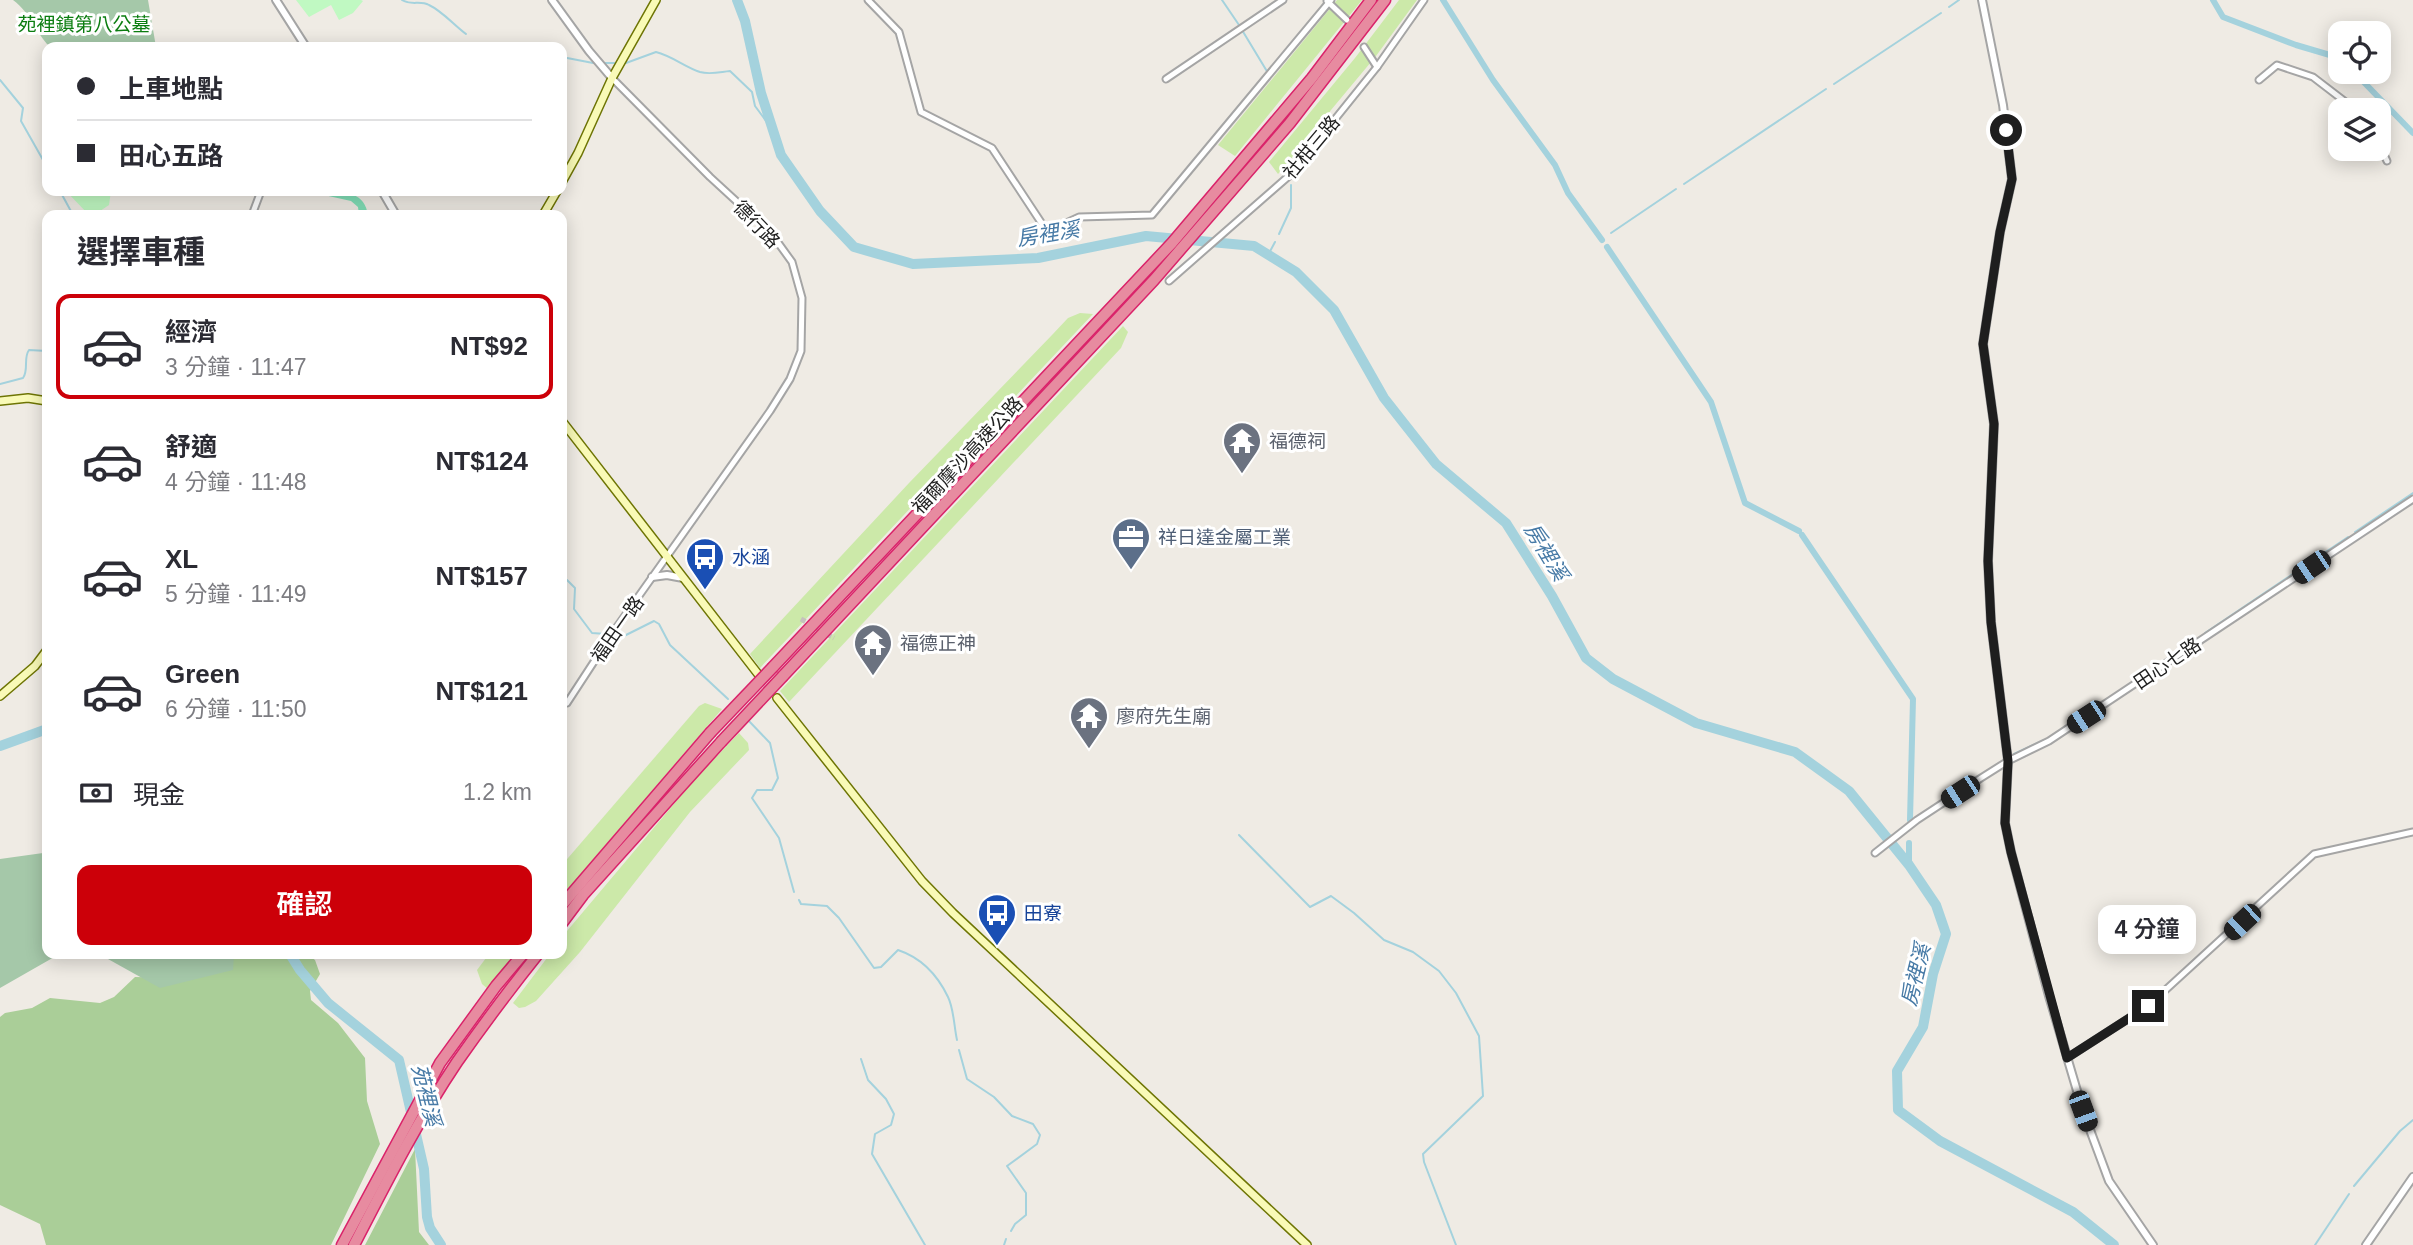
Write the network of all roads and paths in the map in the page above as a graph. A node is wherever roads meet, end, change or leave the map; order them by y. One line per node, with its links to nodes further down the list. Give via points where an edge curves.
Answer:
1 (276, 0): 12 (street)
2 (552, 0): 15 (street, 德行路)
3 (656, 0): 15 (main road)
4 (868, 0): 10 (street, via 899,32 921,112 992,148 1052,239 1064,224 1079,217 1152,215)
5 (1283, 0): 16 (street)
6 (1371, 0): 36 (highway, 福爾摩沙高速公路, bridge, via 1312,78 1172,243 710,733)
7 (1385, 0): 37 (highway, 福爾摩沙高速公路, bridge, via 1250,171 722,742)
8 (1424, 0): 14 (street, 社柑三路)
9 (1982, 0): 33 (street, via 2012,179 1983,344 1994,424 1988,561 1991,622)
10 (1329, 1): 11 (street)
11 (1347, 20)
12 (303, 42)
13 (1364, 47): 14 (street)
14 (1377, 67): 20 (street, 社柑三路, via 1290,176)
15 (612, 78): 19 (main road); 25 (street, 德行路, via 771,233 792,262 802,298 801,351 790,379)
16 (1166, 79)
17 (2259, 80): 18 (street, via 2277,65 2313,78)
18 (2340, 98)
19 (567, 173)
20 (1169, 281)
21 (42, 400): 22 (main road)
22 (0, 401)
23 (567, 427): 25 (main road)
24 (2413, 499): 33 (street, 田心七路, via 2059,734)
25 (667, 556): 26 (street, 福田一路); 27 (main road)
26 (652, 578): 27 (street); 31 (street, 福田一路)
27 (684, 579): 29 (main road)
28 (42, 657): 30 (main road)
29 (758, 674)
30 (0, 696)
31 (567, 697)
32 (777, 698): 45 (main road, via 945,905)
33 (2008, 761): 35 (street, 田心七路); 40 (street, via 2005,823)
34 (2413, 832): 40 (street, via 2314,854 2148,1006)
35 (1876, 852)
36 (567, 899)
37 (567, 916)
38 (519, 959): 42 (highway, via 440,1063)
39 (534, 959): 42 (highway, via 456,1063)
40 (2067, 1058): 46 (street, via 2109,1181)
41 (2413, 1177): 47 (street)
42 (371, 1199): 43 (highway); 44 (highway)
43 (342, 1245)
44 (354, 1245)
45 (1307, 1245)
46 (2153, 1245)
47 (2366, 1245)

